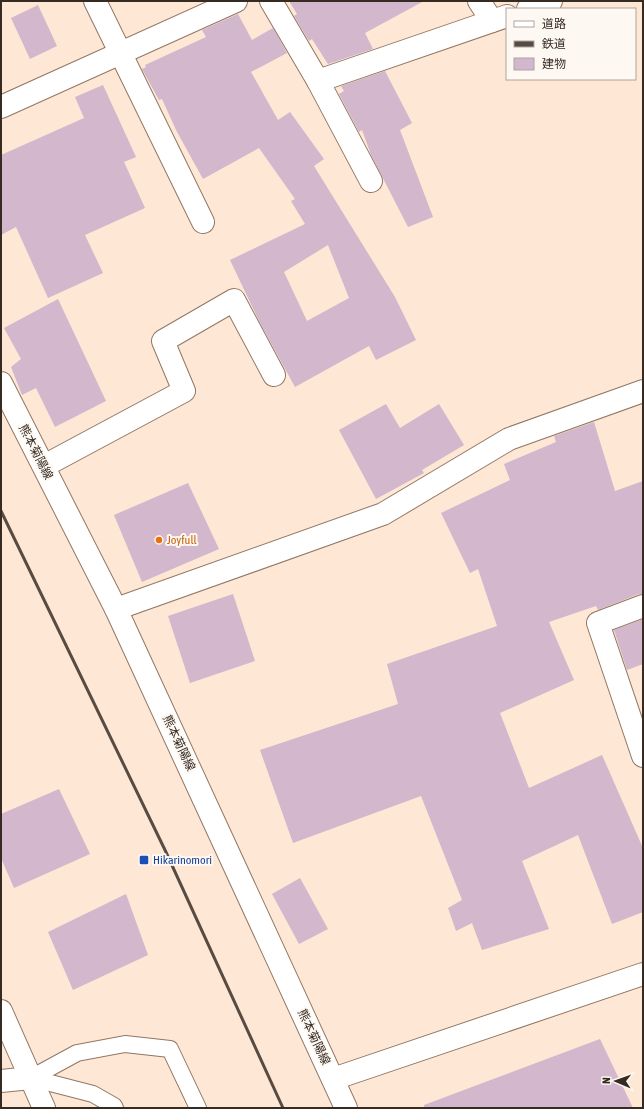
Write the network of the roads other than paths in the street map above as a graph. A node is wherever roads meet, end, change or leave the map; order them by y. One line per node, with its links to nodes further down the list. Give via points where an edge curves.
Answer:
1 (96, 1): 8 (street)
2 (236, 1): 8 (street)
3 (271, 1): 9 (street)
4 (479, 1): 7 (street)
5 (551, 1): 6 (street)
6 (531, 8)
7 (499, 19): 9 (street)
8 (121, 53): 10 (street); 12 (street)
9 (318, 81): 11 (street)
10 (1, 107)
11 (371, 181)
12 (203, 222)
13 (274, 375): 16 (street, via 234,300 163,341 184,391)
14 (1, 383): 16 (street, 熊本菊陽線)
15 (643, 391): 18 (street, via 509,439 383,514)
16 (44, 466): 18 (street, 熊本菊陽線)
17 (643, 606): 19 (street, via 598,623)
18 (116, 608): 23 (street, 熊本菊陽線)
19 (643, 756)
20 (643, 974): 23 (street)
21 (1, 1011): 22 (street)
22 (31, 1078): 24 (street); 25 (street); 26 (lane, via 93,1094); 27 (lane, via 77,1053 125,1044 170,1049)
23 (334, 1079): 28 (street, 熊本菊陽線)
24 (1, 1081)
25 (44, 1108)
26 (115, 1108)
27 (198, 1108)
28 (346, 1108)

